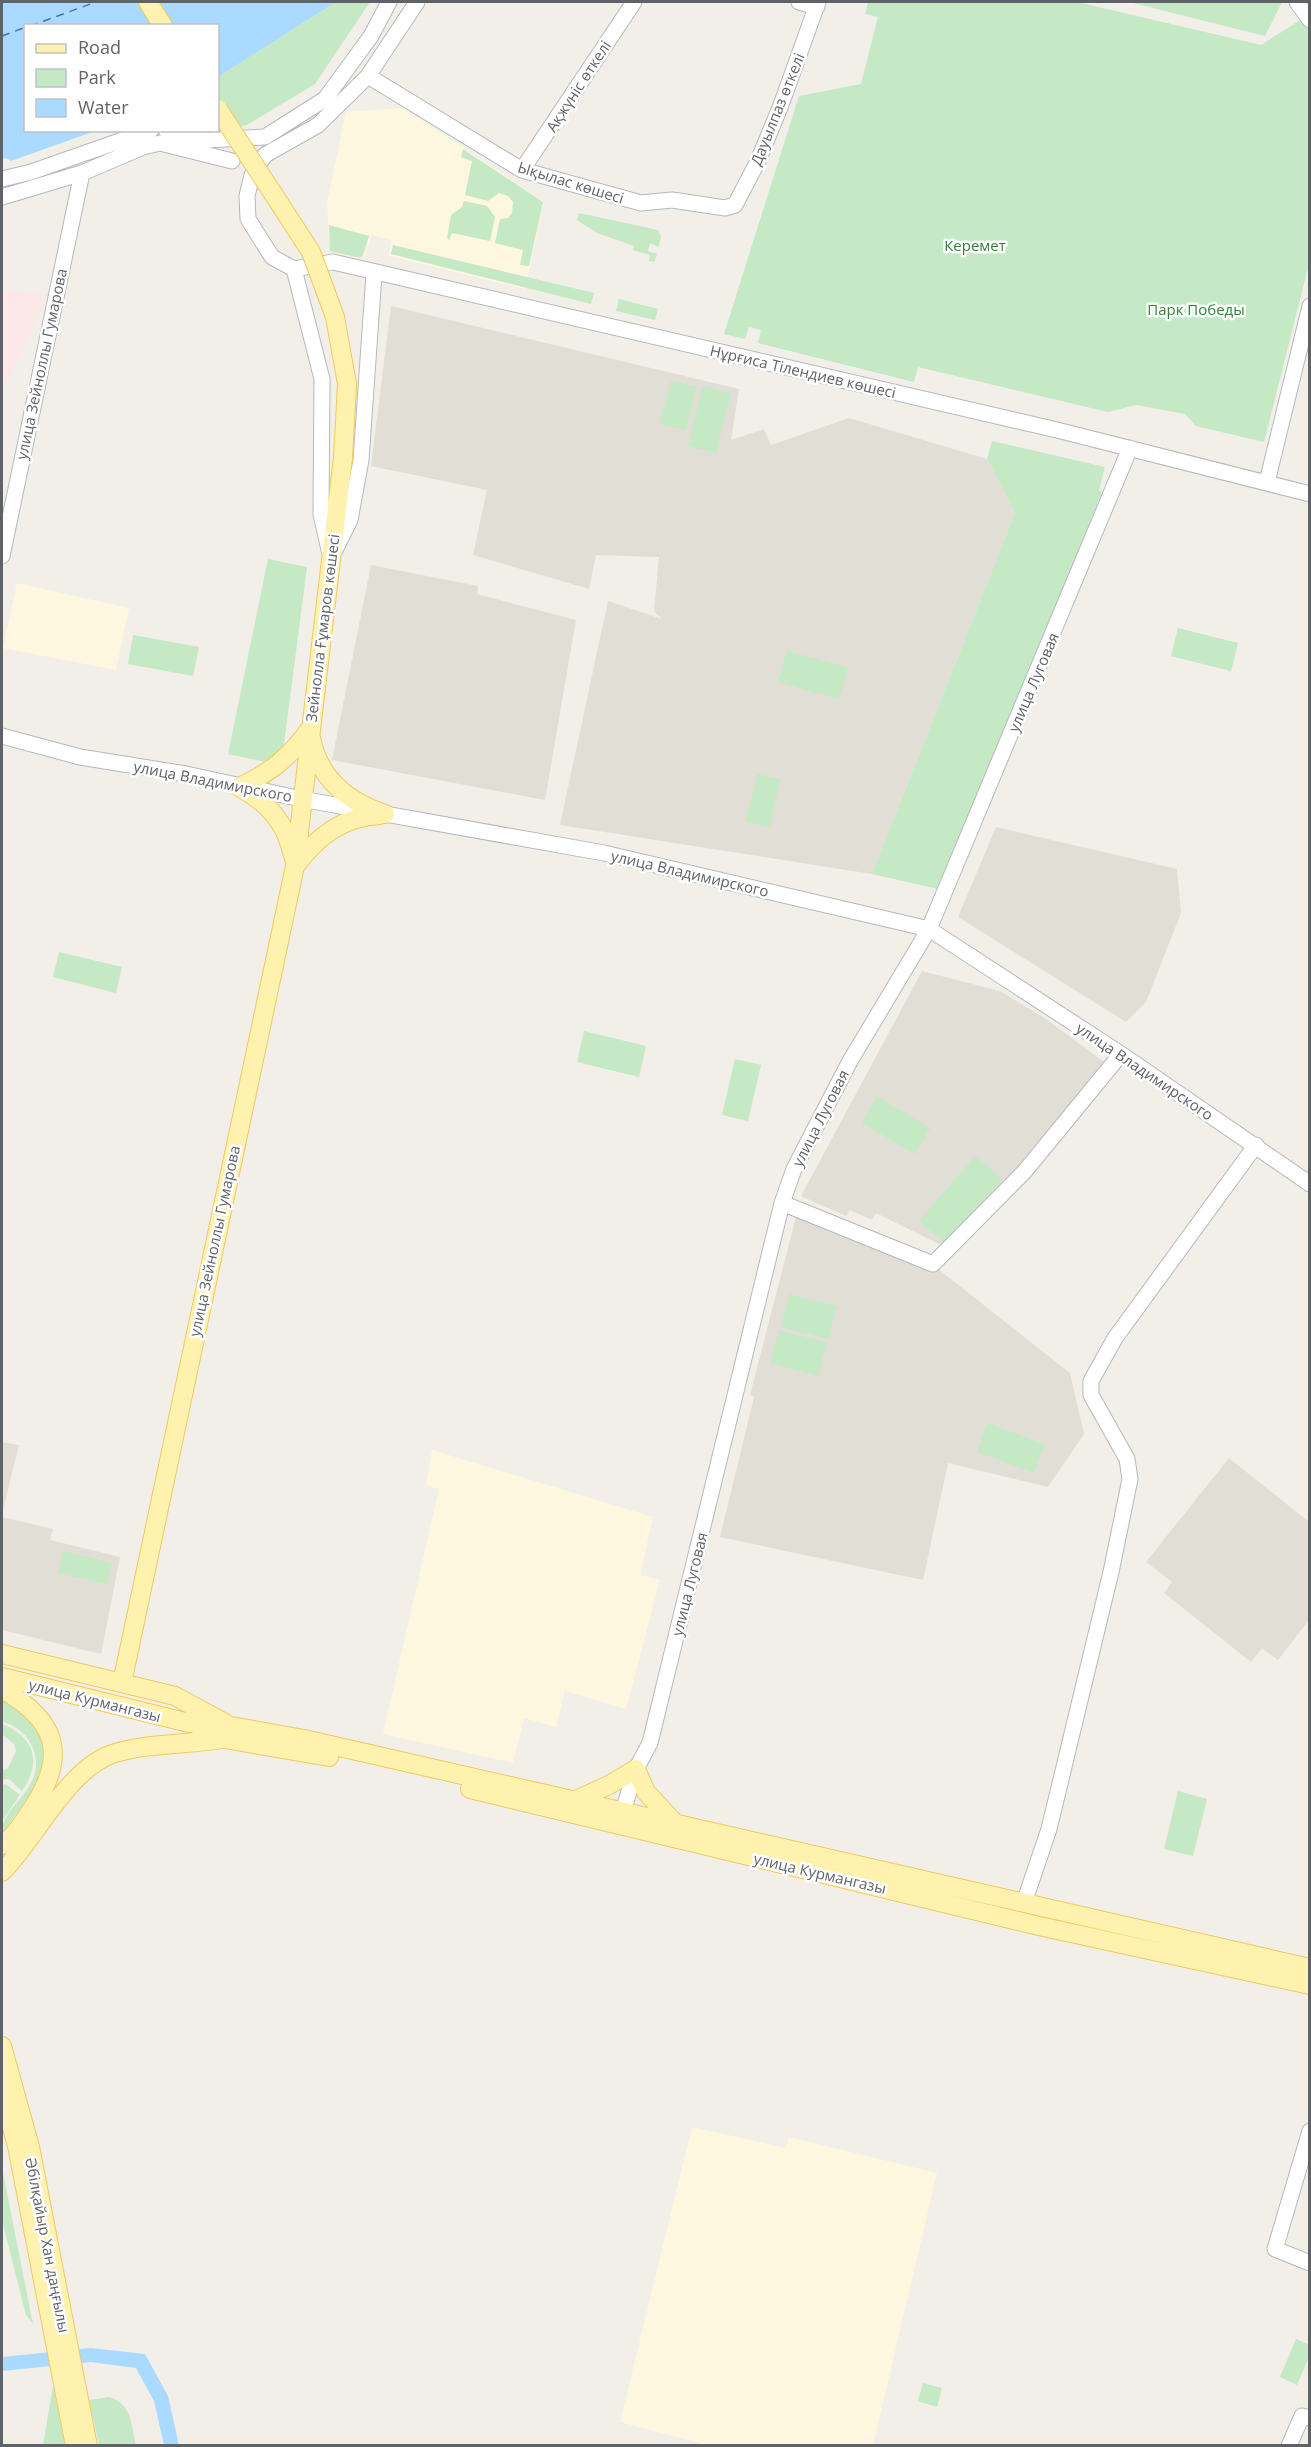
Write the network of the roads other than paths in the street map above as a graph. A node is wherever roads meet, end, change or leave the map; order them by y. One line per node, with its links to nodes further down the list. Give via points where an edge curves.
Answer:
1 (148, 2): 9 (main road)
2 (389, 2): 13 (street, via 371,36 325,99 265,137 207,140)
3 (417, 2): 10 (street)
4 (634, 2): 15 (street, Ақжүніс өткелі)
5 (799, 2): 7 (street)
6 (1297, 2): 8 (street)
7 (817, 4): 19 (street, Дауылпаз өткелі, via 758,161 735,205)
8 (1310, 20)
9 (162, 24)
10 (368, 76): 15 (street, Ықылас көшесі); 20 (street, via 318,125 265,155 252,175 247,196 248,219 272,257)
11 (219, 111): 27 (main road, Зейнолла Ғұмаров көшесі, bridge, via 311,252 335,317 347,384)
12 (145, 132): 17 (street)
13 (174, 132)
14 (232, 161): 16 (street, via 160,143)
15 (522, 170): 19 (street, Ықылас көшесі, via 641,203 672,200)
16 (82, 173): 18 (street); 26 (street, улица Зейноллы Гумарова)
17 (2, 179)
18 (2, 197)
19 (725, 208)
20 (294, 269): 21 (street, Нұрғиса Тілендиев көшесі, via 333,262); 27 (street, via 322,379 321,514)
21 (374, 274): 23 (street, Нұрғиса Тілендиев көшесі); 27 (street, via 361,460 350,520)
22 (1310, 306): 24 (street)
23 (1130, 448): 24 (street, Нұрғиса Тілендиев көшесі); 34 (street, улица Луговая)
24 (1267, 482): 25 (street, Нұрғиса Тілендиев көшесі)
25 (1310, 494)
26 (2, 556)
27 (331, 557): 28 (main road, Зейнолла Ғұмаров көшесі)
28 (310, 728): 30 (main road, via 282,763); 31 (main road, Зейнолла Ғұмаров көшесі); 32 (main road, via 313,747 331,782 365,808)
29 (2, 736): 30 (street, улица Владимирского, via 80,757)
30 (239, 787): 31 (street, улица Владимирского); 33 (main road, via 260,799 277,816 289,839)
31 (302, 799): 32 (street, улица Владимирского); 33 (main road, улица Зейноллы Гумарова)
32 (385, 814): 33 (main road, via 333,827 312,844); 34 (street, улица Владимирского, via 604,853)
33 (295, 866): 41 (main road, улица Зейноллы Гумарова)
34 (929, 929): 35 (street, улица Владимирского); 38 (street, улица Луговая, via 850,1061 794,1169)
35 (1121, 1054): 36 (street, улица Владимирского); 38 (street, via 1025,1171 933,1264)
36 (1256, 1145): 37 (street, улица Владимирского); 52 (street, via 1115,1338 1091,1381 1091,1395 1126,1459 1130,1479 1049,1829)
37 (1310, 1184)
38 (782, 1203): 44 (street, улица Луговая, via 650,1743)
39 (2, 1654): 41 (main road)
40 (2, 1677): 43 (main road, улица Курмангазы, via 189,1723 205,1733)
41 (122, 1683): 43 (main road, via 175,1696)
42 (2, 1689): 49 (main road, via 26,1703 43,1720 52,1742 50,1774 43,1792 13,1838)
43 (228, 1732): 45 (main road, улица Курмангазы); 50 (main road, via 109,1755 74,1782)
44 (636, 1768): 46 (main road); 47 (street, улица Луговая); 48 (main road, via 646,1791)
45 (516, 1794): 46 (main road, улица Курмангазы); 47 (main road, улица Курмангазы)
46 (576, 1800): 47 (main road, улица Курмангазы)
47 (620, 1818): 48 (main road, улица Курмангазы); 54 (main road, улица Курмангазы, via 1039,1926)
48 (673, 1821): 52 (main road, улица Курмангазы)
49 (2, 1845)
50 (8, 1865): 51 (main road)
51 (2, 1884)
52 (1024, 1903): 53 (main road, улица Курмангазы)
53 (1310, 1968)
54 (1310, 1985)
55 (2, 2046): 59 (main road, Әбілқайыр Хан даңғылы, via 30,2147)
56 (2, 2091): 59 (main road, Әбілқайыр Хан даңғылы)
57 (1310, 2131): 58 (street, via 1275,2249)
58 (1310, 2263)
59 (57, 2325): 60 (main road, Әбілқайыр Хан даңғылы)
60 (68, 2383): 63 (main road, Әбілқайыр Хан даңғылы); 64 (main road, Әбілқайыр Хан даңғылы)
61 (1310, 2418): 62 (street, via 1302,2416)
62 (1291, 2442)
63 (75, 2445)
64 (88, 2445)

